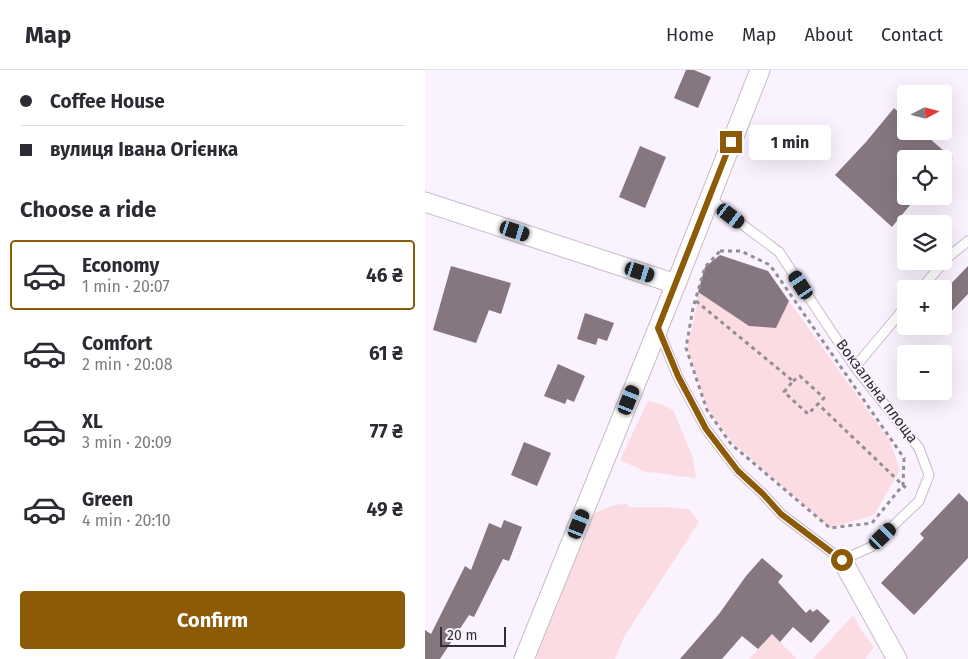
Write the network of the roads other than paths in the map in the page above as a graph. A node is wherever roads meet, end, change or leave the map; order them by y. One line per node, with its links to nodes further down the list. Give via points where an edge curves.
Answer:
1 (760, 70): 2 (street)
2 (710, 197): 6 (street); 9 (lane, Вокзальна площа, via 779,252)
3 (425, 202): 6 (street)
4 (968, 241): 5 (lane, via 947,258)
5 (929, 280)
6 (676, 284): 8 (street)
7 (897, 317): 9 (lane)
8 (658, 328): 10 (lane, via 678,376 706,429 738,471 781,514); 11 (street)
9 (855, 367): 10 (lane, Вокзальна площа, via 919,448 929,475 919,501 871,547)
10 (842, 560): 12 (street)
11 (524, 659)
12 (897, 659)

